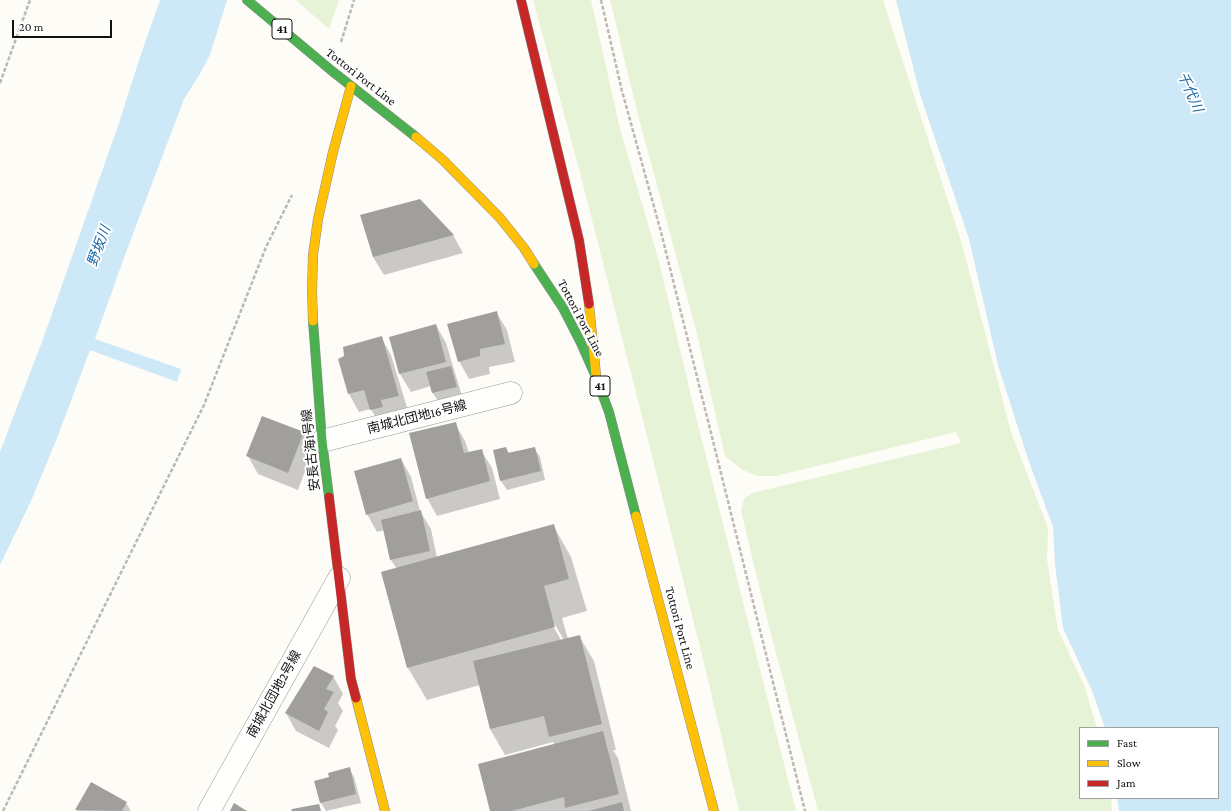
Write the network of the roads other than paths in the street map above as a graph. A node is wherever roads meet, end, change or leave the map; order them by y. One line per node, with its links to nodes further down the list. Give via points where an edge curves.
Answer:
1 (247, 0): 3 (street, Tottori Port Line / 41)
2 (521, 0): 4 (street, via 579,240 591,314)
3 (351, 86): 4 (street, Tottori Port Line / 41, via 443,160 500,218 524,248 563,308); 6 (street, 安長古海1号線, via 324,187 313,255 314,339)
4 (596, 377): 10 (street, Tottori Port Line / 41, via 621,451)
5 (511, 393): 6 (street, 南城北団地16号線)
6 (322, 441): 7 (street, 安長古海1号線)
7 (339, 578): 8 (street, 南城北団地2号線); 9 (street, 安長古海1号線, via 351,679)
8 (209, 811)
9 (385, 811)
10 (714, 811)

